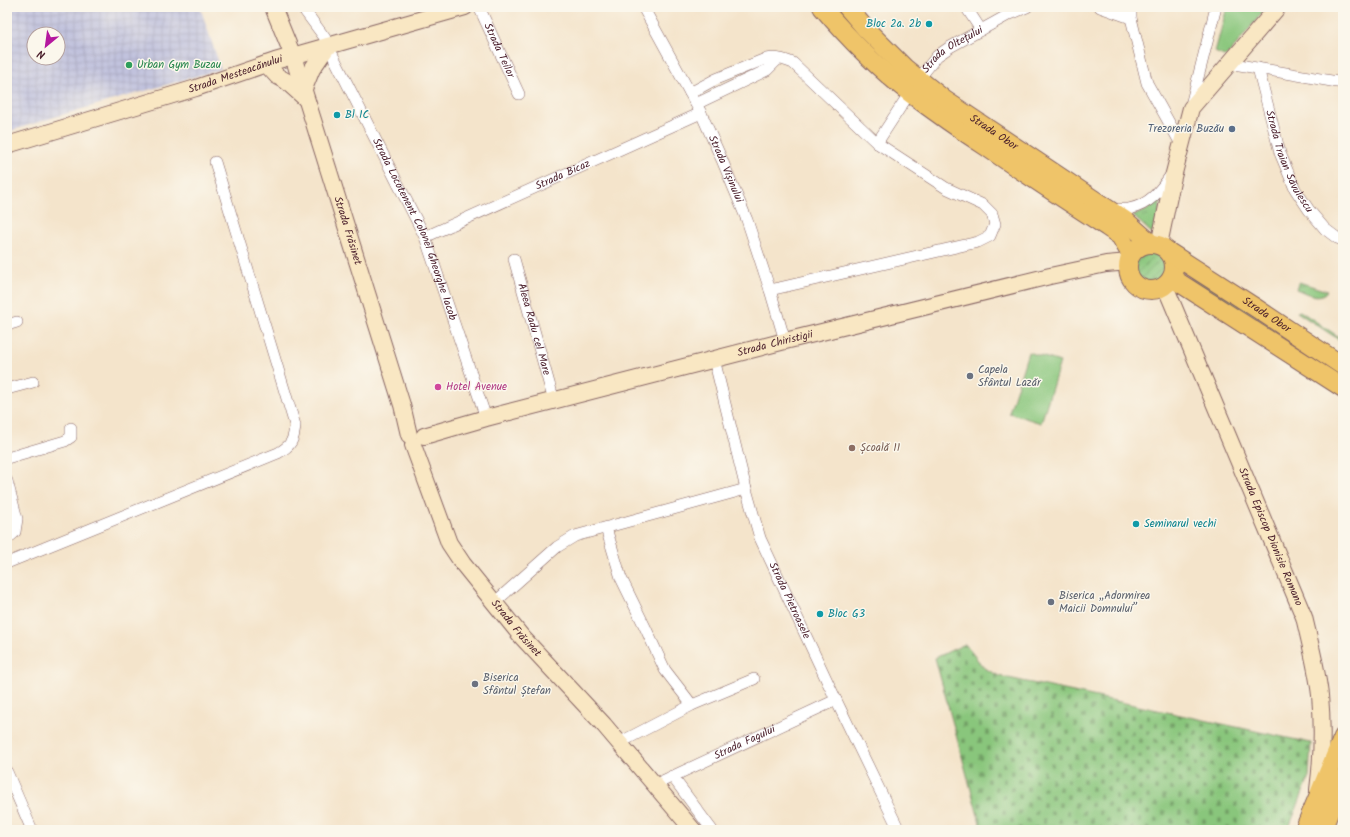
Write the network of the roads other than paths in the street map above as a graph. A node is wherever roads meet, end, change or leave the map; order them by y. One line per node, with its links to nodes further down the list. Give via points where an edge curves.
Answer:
1 (273, 7): 16 (street, Strada Frăsinet)
2 (302, 7): 15 (street, Strada Locotenent Colonel Gheorghe Iacob)
3 (465, 7): 15 (street, Strada Mesteacănului)
4 (479, 7): 24 (street, Strada Teilor)
5 (643, 7): 23 (street, Strada Vișinului)
6 (822, 7): 22 (main road, Strada Obor, via 895,81)
7 (846, 7): 22 (main road, Strada Obor)
8 (966, 7): 14 (street)
9 (1027, 7): 14 (street, Strada Oltețului)
10 (1100, 7): 13 (street)
11 (1216, 7): 26 (street)
12 (1278, 7): 19 (street)
13 (1131, 12): 29 (street, via 1147,82)
14 (981, 30): 22 (street, Strada Oltețului, via 937,56)
15 (327, 42): 16 (street, Strada Mesteacănului); 25 (street, via 312,69); 34 (street, Strada Locotenent Colonel Gheorghe Iacob)
16 (293, 56): 18 (street, Strada Mesteacănului); 25 (street, Strada Frăsinet)
17 (778, 59): 23 (street, via 765,59 716,79); 27 (street, via 767,70); 28 (street, via 793,63)
18 (266, 64): 25 (street, via 277,76); 30 (street, Strada Mesteacănului, via 196,88)
19 (1228, 64): 20 (street); 26 (street)
20 (1258, 68): 21 (street); 35 (street, Strada Traian Săvulescu, via 1280,152 1295,189 1325,229)
21 (1343, 83)
22 (914, 87): 28 (street); 33 (main road, Strada Obor, via 944,100); 37 (main road, Strada Obor, via 936,113 1120,236)
23 (690, 93): 27 (street, Strada Vișinului)
24 (519, 94)
25 (304, 95): 50 (street, Strada Frăsinet, via 402,405)
26 (1191, 108): 29 (street)
27 (699, 109): 34 (street, Strada Bicaz); 40 (street, Strada Vișinului, via 747,220)
28 (877, 143): 40 (street, via 946,188 983,205 992,214 995,224 990,236 978,242)
29 (1181, 144): 32 (street)
30 (7, 145)
31 (215, 162): 56 (street, via 294,425 294,437 287,448 278,453)
32 (1175, 168): 33 (street, via 1163,187 1148,201 1128,209); 36 (street)
33 (1109, 210): 36 (main road, Strada Obor)
34 (425, 237): 48 (street, Strada Locotenent Colonel Gheorghe Iacob)
35 (1343, 240)
36 (1160, 247): 37 (main road, via 1140,247); 39 (main road, via 1172,258 1174,264 1174,271); 43 (main road, Strada Obor)
37 (1130, 258): 39 (main road, via 1129,275 1137,286 1149,290 1160,289); 41 (street, Strada Chiristigii)
38 (514, 259): 47 (street, Aleea Radu cel Mare)
39 (1168, 282): 45 (main road, Strada Obor); 67 (street, Strada Episcop Dionisie Romano, via 1304,617 1320,695 1322,728)
40 (770, 290): 41 (street, Strada Vișinului)
41 (785, 340): 42 (street, Strada Chiristigii)
42 (714, 359): 47 (street, Strada Chiristigii); 53 (street, Strada Pietroasele)
43 (1343, 366)
44 (33, 382): 46 (street)
45 (1343, 388)
46 (7, 389)
47 (554, 400): 48 (street, Strada Chiristigii)
48 (486, 418): 50 (street, Strada Chiristigii)
49 (71, 428): 51 (street, via 71,437 65,441)
50 (418, 438): 57 (street, Strada Frăsinet, via 427,484 449,544)
51 (7, 458)
52 (7, 481): 55 (street, via 17,519)
53 (746, 489): 54 (street); 59 (street, Strada Pietroasele, via 760,538)
54 (606, 528): 57 (street, via 575,536 557,547); 60 (street, via 621,578 665,670)
55 (11, 536)
56 (7, 563)
57 (494, 603): 62 (street, Strada Frăsinet)
58 (754, 679): 60 (street)
59 (836, 700): 64 (street, Strada Fagului); 71 (street, Strada Pietroasele)
60 (692, 705): 62 (street)
61 (1343, 738): 67 (main road)
62 (619, 743): 66 (street, Strada Frăsinet)
63 (7, 772): 68 (street)
64 (672, 776): 66 (street, Strada Fagului); 70 (street)
65 (1343, 778): 73 (main road)
66 (654, 785): 69 (street, Strada Frăsinet)
67 (1316, 801): 72 (main road)
68 (32, 830)
69 (693, 830)
70 (712, 830)
71 (900, 830)
72 (1304, 830)
73 (1322, 830)

